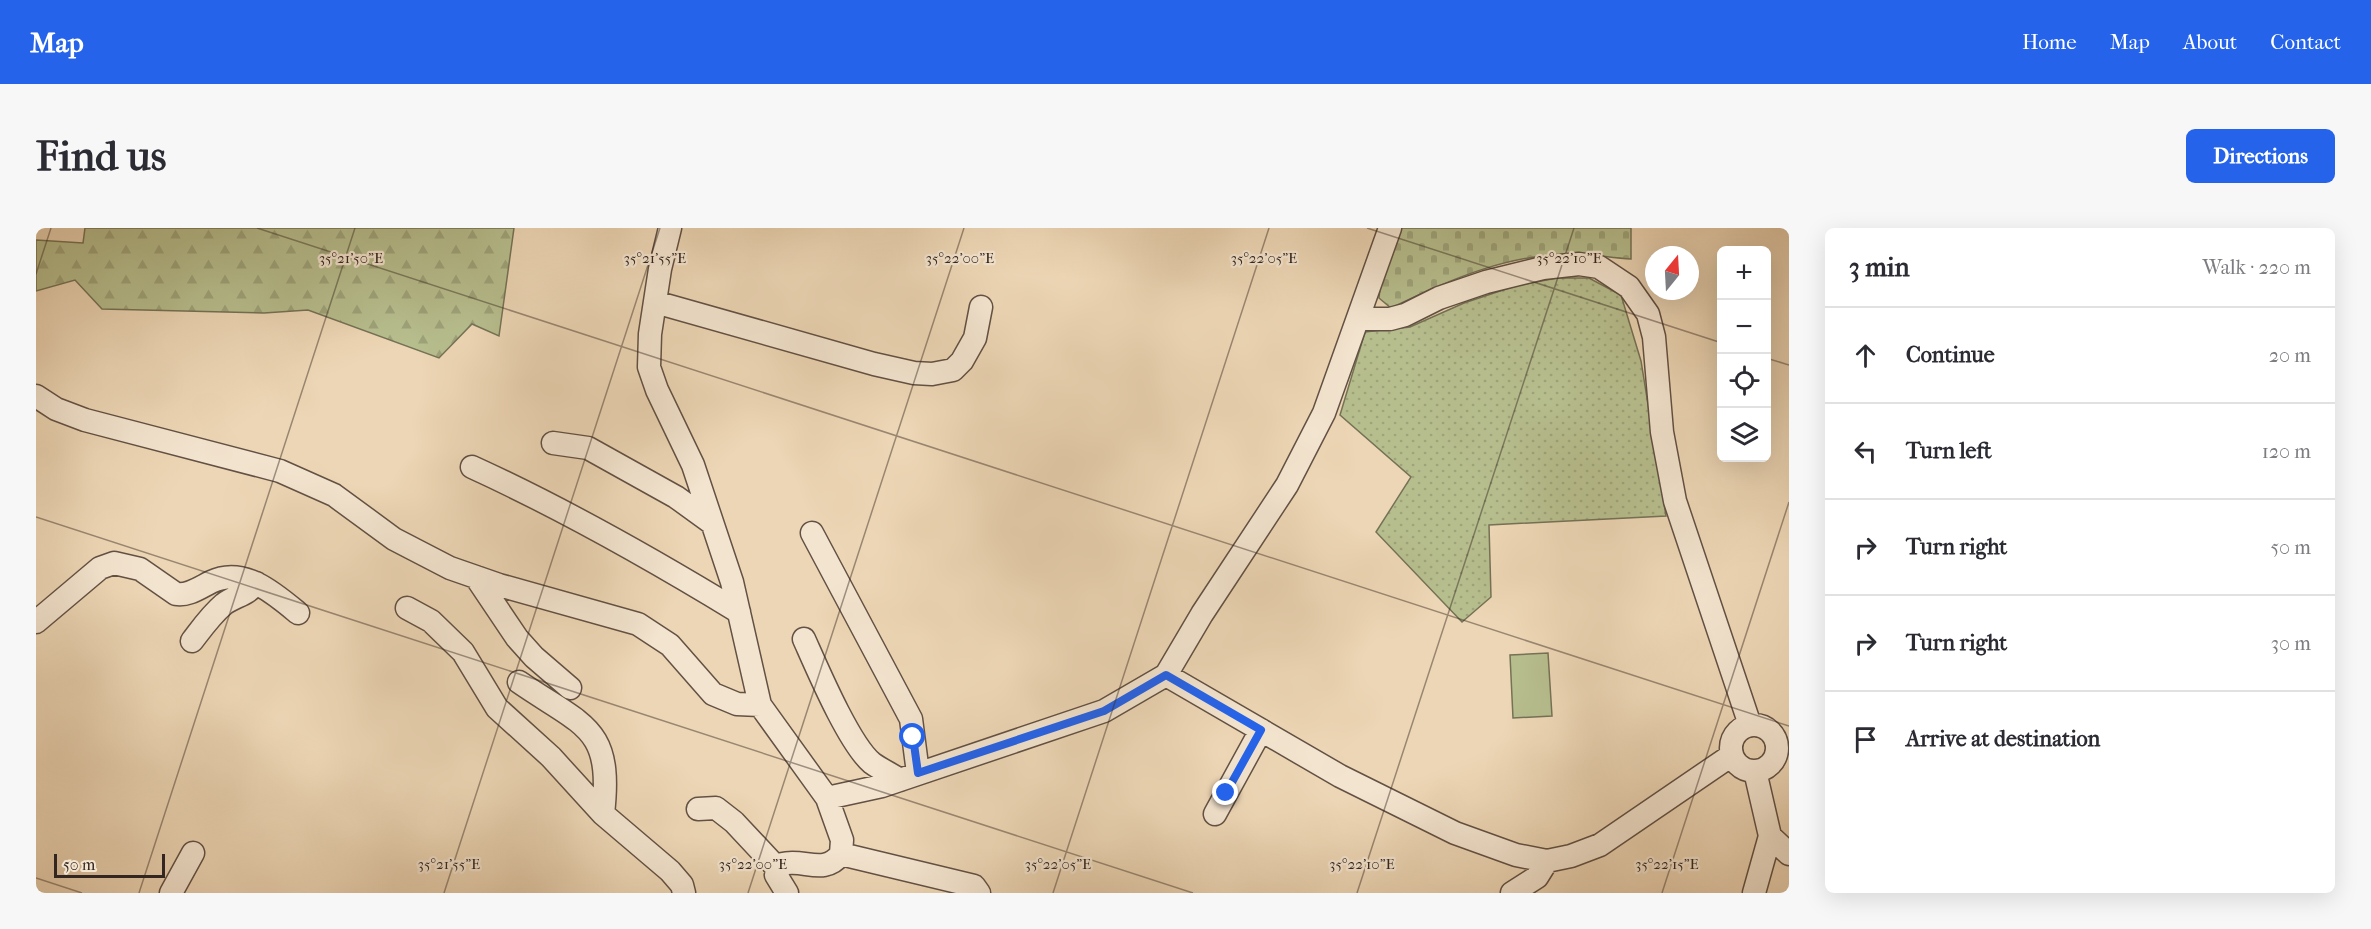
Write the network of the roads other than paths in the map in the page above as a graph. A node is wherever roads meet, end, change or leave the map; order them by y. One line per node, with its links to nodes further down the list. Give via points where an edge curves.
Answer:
1 (670, 228): 3 (street)
2 (1390, 228): 5 (street)
3 (655, 303): 4 (street, via 874,364 932,374 953,370 962,361 975,338); 9 (street, via 649,367 693,465)
4 (981, 307)
5 (1358, 319): 19 (street, via 1324,413 1287,485); 23 (street, via 1405,315 1476,285 1543,267 1599,267 1629,287 1648,314 1654,337 1662,432 1675,501)
6 (36, 396): 11 (street, via 85,420 306,480 419,554)
7 (553, 442): 9 (street, via 588,448 676,497)
8 (472, 467): 14 (street, via 641,552)
9 (712, 523): 14 (street)
10 (812, 533): 28 (street, via 911,719)
11 (476, 577): 21 (street, via 518,639); 22 (street, via 638,624 670,645 713,694 737,704)
12 (256, 583): 15 (street); 16 (street, via 231,576 190,593 176,594 140,570 114,563 100,568); 18 (street, via 226,602)
13 (407, 608): 31 (street, via 431,621 463,652 497,708 551,757)
14 (739, 612): 22 (street)
15 (298, 613)
16 (36, 622)
17 (804, 639): 28 (street, via 861,751 871,762)
18 (192, 641)
19 (1166, 675): 24 (street); 28 (street, via 1104,711)
20 (519, 682): 31 (street, via 595,736 605,761)
21 (570, 688)
22 (760, 705): 29 (street)
23 (1750, 725): 25 (street); 26 (street, via 1733,739)
24 (1261, 730): 32 (street); 37 (street, via 1340,777 1455,833 1516,855)
25 (1783, 737): 27 (street, via 1774,761)
26 (1732, 755): 27 (street, via 1741,767); 37 (street, via 1600,845)
27 (1755, 771): 33 (street)
28 (909, 777): 29 (street)
29 (826, 798): 35 (street, via 842,840)
30 (698, 809): 38 (street, via 716,808)
31 (603, 814): 40 (street, via 670,871)
32 (1215, 814)
33 (1770, 836): 36 (street); 44 (street)
34 (193, 853): 39 (street)
35 (841, 854): 38 (street, via 829,866 792,861); 42 (street, via 974,886)
36 (1789, 854)
37 (1547, 861): 43 (street, via 1537,877)
38 (778, 868): 41 (street, via 776,876)
39 (171, 893)
40 (684, 893)
41 (787, 893)
42 (979, 893)
43 (1512, 893)
44 (1754, 893)

